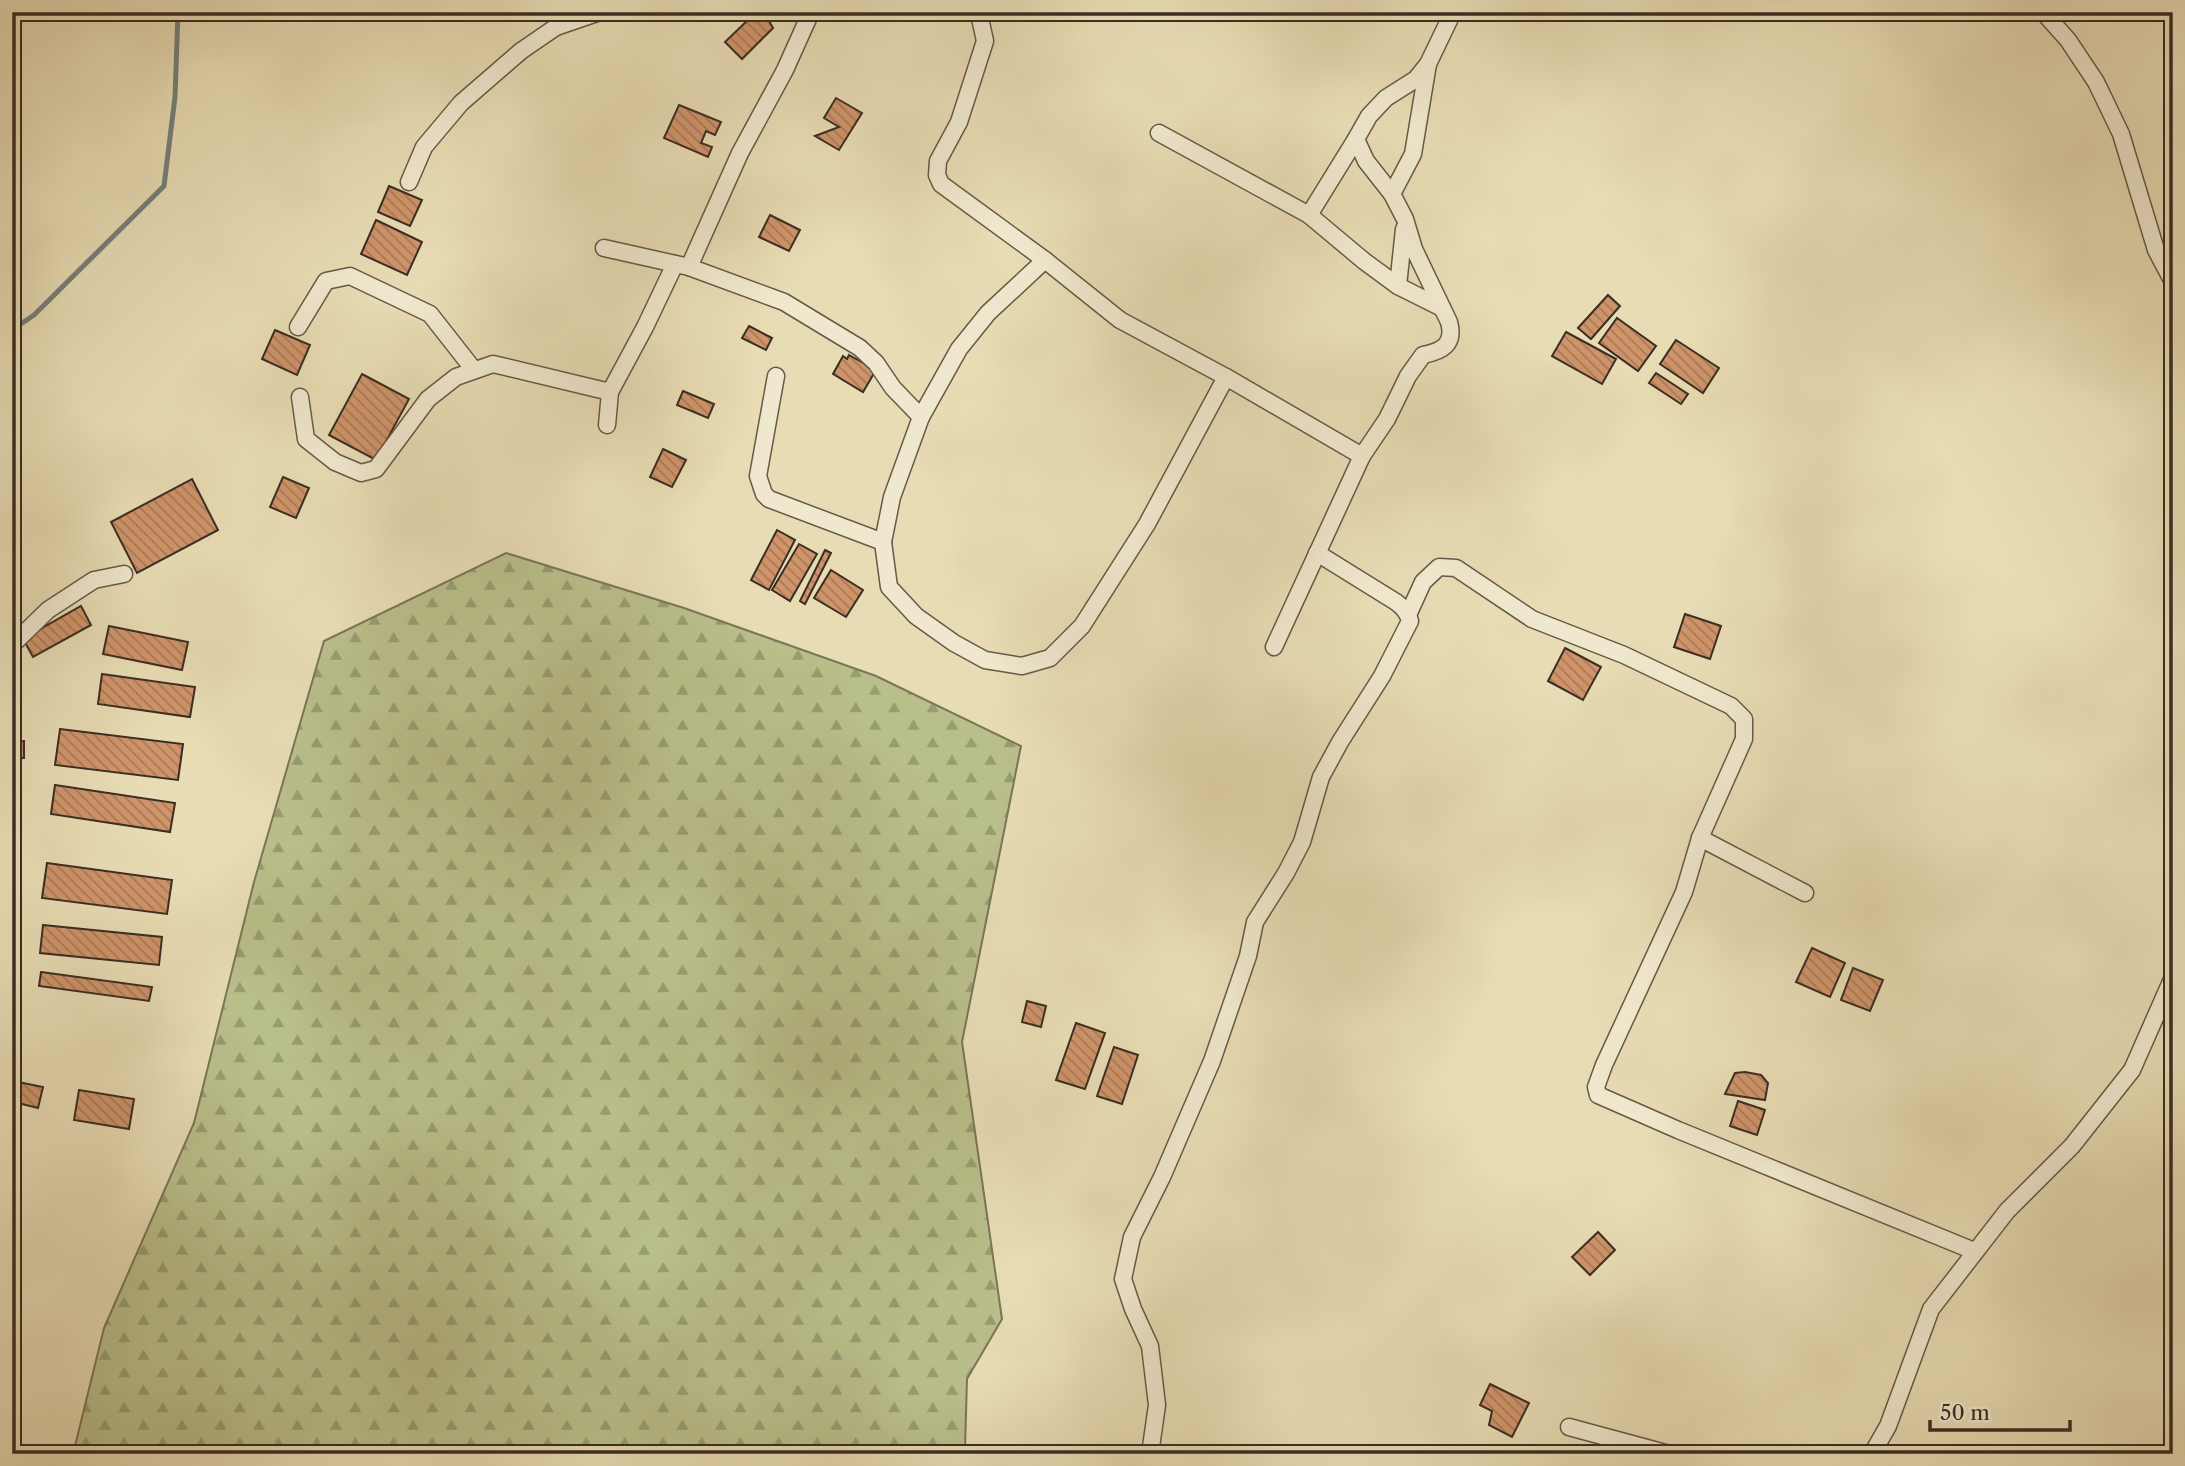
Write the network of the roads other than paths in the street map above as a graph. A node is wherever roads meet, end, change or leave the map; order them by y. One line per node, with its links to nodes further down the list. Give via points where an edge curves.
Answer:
1 (600, 12): 9 (street, via 556,27 461,103 424,147)
2 (811, 12): 15 (street)
3 (975, 12): 14 (street, via 985,41 959,122 938,160 937,175 941,184)
4 (1453, 12): 6 (street)
5 (2043, 12): 16 (street, via 2096,82 2121,134 2156,250)
6 (1428, 64): 8 (street, via 1416,79 1386,98); 10 (street, via 1413,154)
7 (1159, 133): 11 (street)
8 (1356, 139): 10 (street, via 1366,161); 11 (street)
9 (409, 182)
10 (1392, 194): 12 (street)
11 (1310, 215): 17 (street)
12 (1405, 219): 17 (street); 18 (street)
13 (604, 248): 15 (street)
14 (1045, 260): 22 (street, via 1120,320); 25 (street, via 988,313 959,349)
15 (682, 265): 23 (street); 25 (street, via 784,302 860,348)
16 (2173, 282)
17 (1398, 286): 18 (street)
18 (1442, 308): 27 (street, via 1452,333 1448,343 1440,352 1423,355)
19 (298, 327): 20 (street, via 326,281 350,276 430,314)
20 (474, 370): 23 (street, via 494,364); 24 (street, via 456,377 428,399 376,469 361,473 306,439)
21 (776, 376): 28 (street, via 758,476 764,494)
22 (1226, 377): 27 (street); 28 (street, via 1147,524 1082,626 1050,658 1022,666 985,660 954,643 916,616 889,587)
23 (610, 392): 26 (street)
24 (300, 397)
25 (921, 417): 28 (street, via 892,497)
26 (607, 425)
27 (1362, 456): 29 (street)
28 (883, 542)
29 (1317, 553): 31 (street, via 1396,602); 33 (street)
30 (124, 574): 32 (street, via 94,580 48,610)
31 (1408, 615): 34 (street, via 1423,583 1439,567 1456,568 1532,618 1731,706 1744,719 1744,739); 39 (street, via 1410,621 1382,676 1321,777 1302,842 1255,922 1212,1061 1132,1237 1123,1279 1150,1346 1157,1405)
32 (12, 645)
33 (1274, 647)
34 (1700, 838): 35 (street); 37 (street, via 1684,892 1604,1065 1596,1087 1598,1095)
35 (1805, 893)
36 (2173, 977): 37 (street, via 2132,1070 2072,1146)
37 (1974, 1251): 41 (street, via 1931,1309 1888,1426)
38 (1569, 1427): 40 (street)
39 (1150, 1454)
40 (1670, 1454)
41 (1872, 1454)

